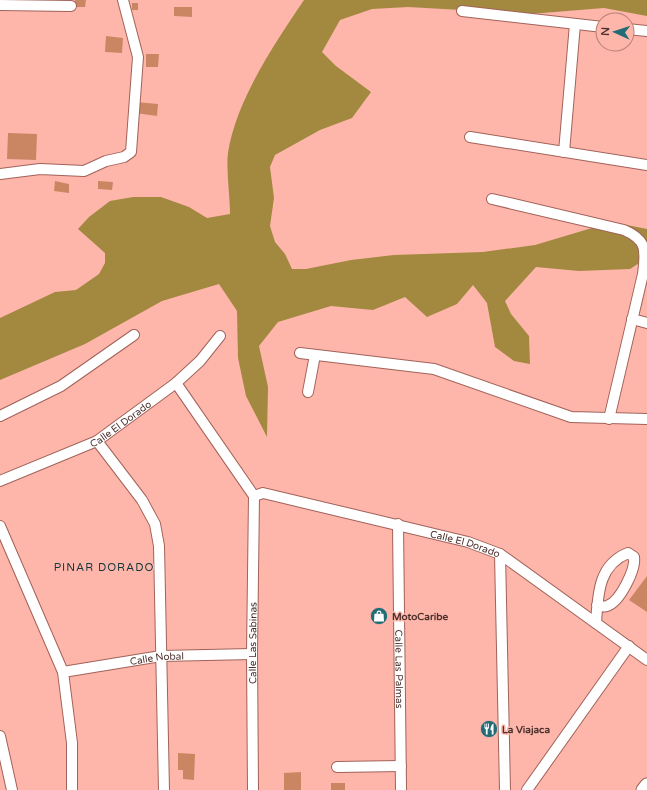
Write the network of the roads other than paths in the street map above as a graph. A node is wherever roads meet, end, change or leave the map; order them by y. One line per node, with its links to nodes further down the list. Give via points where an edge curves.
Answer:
1 (123, 0): 12 (street, via 138,57 131,152 124,157 106,161 84,171 40,169)
2 (0, 5): 3 (street)
3 (71, 6)
4 (462, 11): 5 (street)
5 (575, 24): 6 (street); 10 (street)
6 (595, 26)
7 (635, 30): 8 (street)
8 (647, 31)
9 (470, 138): 10 (street)
10 (564, 152): 11 (street)
11 (647, 165)
12 (0, 174)
13 (492, 199): 14 (street, via 637,235 645,250)
14 (632, 319): 15 (street); 23 (street)
15 (647, 323)
16 (134, 335): 22 (street, via 61,386)
17 (220, 336): 20 (street, Calle El Dorado, via 200,362)
18 (300, 353): 19 (street)
19 (315, 355): 21 (street); 23 (street, via 434,369 571,417)
20 (176, 383): 25 (street, Calle El Dorado); 27 (street)
21 (308, 392)
22 (0, 416)
23 (609, 419): 24 (street)
24 (647, 419)
25 (97, 440): 26 (street, Calle El Dorado); 35 (street, via 142,500 155,524 159,546)
26 (0, 481)
27 (254, 496): 28 (street, Calle El Dorado, via 263,493); 34 (street, Calle Las Sabinas)
28 (398, 524): 30 (street, Calle El Dorado, via 468,542); 39 (street, Calle Las Palmas)
29 (0, 526): 37 (street)
30 (500, 554): 32 (street, Calle El Dorado); 47 (street)
31 (597, 605): 31 (street, via 602,579 618,557 628,553 634,557 635,563 622,591 612,603 606,606); 32 (street)
32 (596, 623): 33 (street, Calle El Dorado)
33 (629, 646): 36 (street, Calle El Dorado); 48 (street)
34 (252, 654): 35 (street, Calle Nobal); 45 (street, Calle Las Sabinas)
35 (161, 656): 37 (street, Calle Nobal); 44 (street)
36 (647, 660)
37 (63, 672): 43 (street, via 72,743)
38 (0, 736): 42 (street)
39 (401, 766): 40 (street); 46 (street, Calle Las Palmas)
40 (337, 767)
41 (647, 785): 49 (main road)
42 (12, 790)
43 (72, 790)
44 (164, 790)
45 (253, 790)
46 (401, 790)
47 (506, 790)
48 (527, 790)
49 (643, 790)

